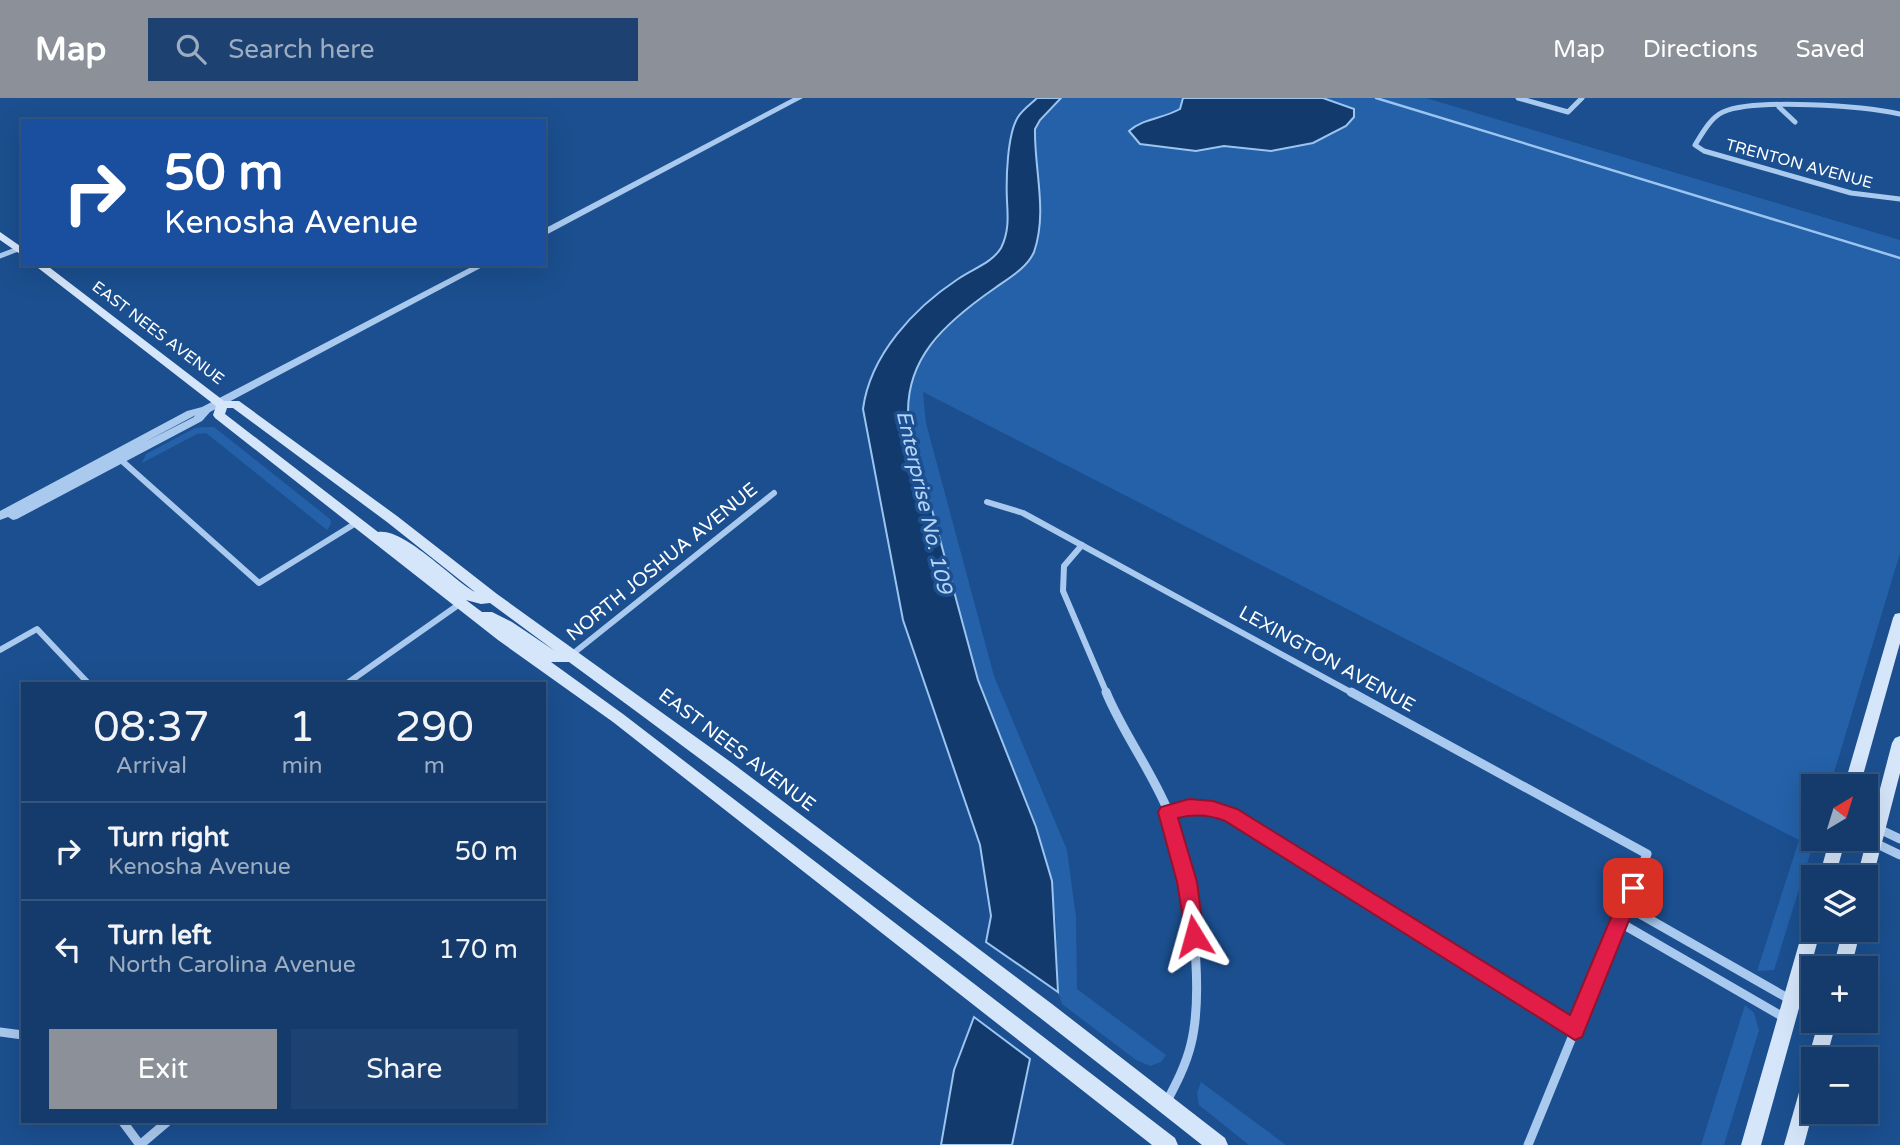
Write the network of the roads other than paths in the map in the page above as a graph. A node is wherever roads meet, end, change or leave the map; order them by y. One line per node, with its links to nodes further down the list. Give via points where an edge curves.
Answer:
1 (799, 98): 12 (street)
2 (1518, 98): 3 (street, via 1568,112)
3 (1582, 98)
4 (1790, 98): 7 (street)
5 (1801, 98): 8 (street)
6 (1779, 107): 7 (street); 10 (street); 11 (street, TRENTON AVENUE, via 1746,107 1716,116 1695,145 1851,193)
7 (1801, 107): 8 (street)
8 (1811, 107): 9 (street, via 1866,106)
9 (1900, 114)
10 (1795, 122)
11 (1899, 200)
12 (546, 232)
13 (0, 235): 14 (main road)
14 (20, 251): 15 (street)
15 (0, 256)
16 (41, 266): 18 (main road, EAST NEES AVENUE)
17 (480, 266): 18 (street)
18 (221, 404): 19 (street); 25 (main road, EAST NEES AVENUE, via 219,415); 27 (main road, EAST NEES AVENUE, via 235,404)
19 (205, 410): 20 (street, via 198,419); 23 (street, via 191,413)
20 (121, 460): 24 (street); 25 (street, via 259,583)
21 (774, 494): 31 (street, NORTH JOSHUA AVENUE)
22 (987, 502): 26 (street, LEXINGTON AVENUE, via 1023,513)
23 (0, 516)
24 (0, 522)
25 (356, 523): 27 (main road, via 404,545 468,595); 28 (main road, EAST NEES AVENUE)
26 (1082, 545): 36 (street, via 1064,566 1063,591 1105,692); 42 (street, LEXINGTON AVENUE, via 1647,854)
27 (492, 598): 31 (main road, EAST NEES AVENUE)
28 (461, 603): 31 (main road, via 507,626 552,657); 33 (street); 55 (main road, EAST NEES AVENUE, via 618,718)
29 (1899, 623): 35 (main road)
30 (0, 650): 32 (street, via 37,628)
31 (570, 656): 50 (main road, EAST NEES AVENUE, via 627,693)
32 (87, 682)
33 (349, 682)
34 (1900, 743): 37 (main road)
35 (1856, 774)
36 (1168, 812): 47 (street, via 1189,807 1231,815); 50 (street, via 1187,882 1198,994 1185,1065)
37 (1878, 827)
38 (1878, 835): 40 (street)
39 (1878, 837): 41 (street)
40 (1900, 839)
41 (1900, 855)
42 (1626, 906): 43 (street); 45 (street)
43 (1619, 922): 46 (street); 47 (street)
44 (1808, 942): 45 (main road)
45 (1792, 1000): 46 (main road)
46 (1787, 1019): 58 (main road)
47 (1575, 1030): 57 (street)
48 (0, 1032): 49 (street)
49 (21, 1035)
50 (1165, 1104): 56 (main road, EAST NEES AVENUE)
51 (1801, 1119): 59 (main road)
52 (124, 1123): 54 (street)
53 (166, 1123): 54 (street)
54 (140, 1144)
55 (1168, 1145)
56 (1219, 1145)
57 (1528, 1145)
58 (1751, 1145)
59 (1794, 1145)

